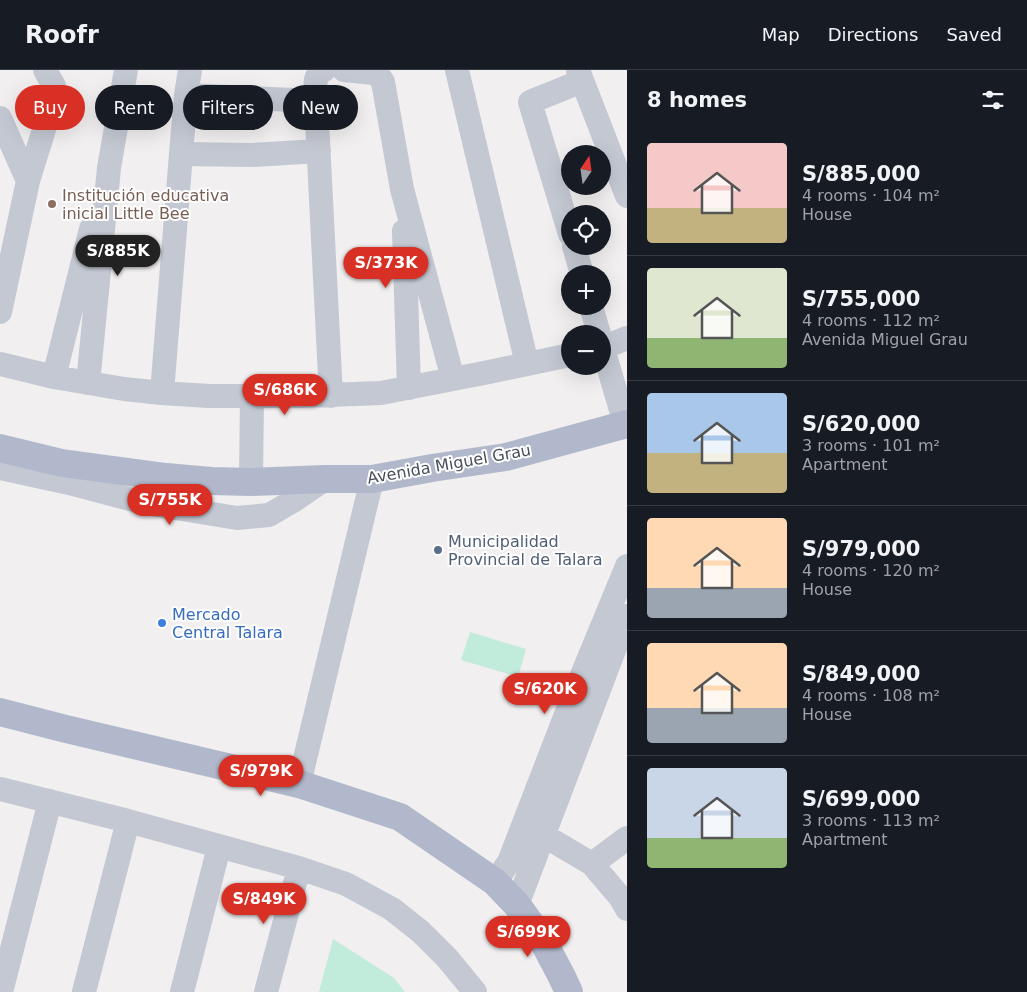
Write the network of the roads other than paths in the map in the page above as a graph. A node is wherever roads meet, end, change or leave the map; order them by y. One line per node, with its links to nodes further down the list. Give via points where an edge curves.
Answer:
1 (45, 70): 16 (street, via 54,86 51,107)
2 (126, 70): 15 (street)
3 (190, 70): 8 (street)
4 (324, 70): 9 (street, via 318,73)
5 (344, 70): 17 (street, via 374,73 383,82)
6 (457, 70): 27 (street)
7 (580, 76): 18 (street); 19 (street, via 530,102)
8 (188, 85)
9 (316, 85)
10 (0, 118): 16 (street)
11 (183, 124): 14 (street)
12 (318, 130): 13 (street)
13 (319, 151): 14 (street, via 252,156); 34 (street)
14 (180, 154): 33 (street)
15 (109, 168): 29 (street); 31 (street)
16 (28, 181): 22 (street)
17 (402, 189): 20 (street); 21 (street)
18 (627, 196)
19 (561, 205)
20 (430, 294): 21 (street); 30 (street)
21 (406, 299): 32 (street)
22 (0, 312)
23 (627, 338): 24 (street)
24 (611, 342)
25 (561, 357): 27 (street)
26 (0, 364): 29 (street)
27 (527, 364): 30 (street)
28 (611, 374): 36 (street)
29 (54, 377): 31 (street)
30 (453, 379): 32 (street)
31 (88, 383): 33 (street)
32 (409, 388): 34 (street)
33 (162, 393): 35 (street)
34 (332, 396): 35 (street)
35 (252, 397): 41 (street)
36 (626, 424): 40 (main road, Avenida Miguel Grau, via 506,458)
37 (0, 448): 41 (main road, Avenida Miguel Grau, via 62,463 137,474)
38 (0, 468): 39 (street, via 145,503 237,518 269,515)
39 (325, 479): 40 (main road, Avenida Miguel Grau); 41 (main road, Avenida Miguel Grau)
40 (372, 479): 45 (street)
41 (251, 482)
42 (625, 578): 54 (street, via 570,704 509,862)
43 (627, 616): 49 (street)
44 (0, 712): 45 (main road)
45 (299, 784): 54 (main road, via 400,817)
46 (0, 789): 47 (street)
47 (50, 801): 48 (street); 57 (street)
48 (128, 820): 51 (street); 58 (street)
49 (543, 835): 52 (street); 55 (street)
50 (627, 838): 52 (street)
51 (219, 847): 53 (street); 59 (street)
52 (592, 864): 56 (street)
53 (299, 868): 60 (street); 61 (street, via 346,884 392,909 446,958)
54 (495, 882): 55 (main road)
55 (517, 905): 62 (main road, via 543,941)
56 (627, 910)
57 (1, 992)
58 (84, 992)
59 (182, 992)
60 (266, 992)
61 (475, 992)
62 (569, 992)

